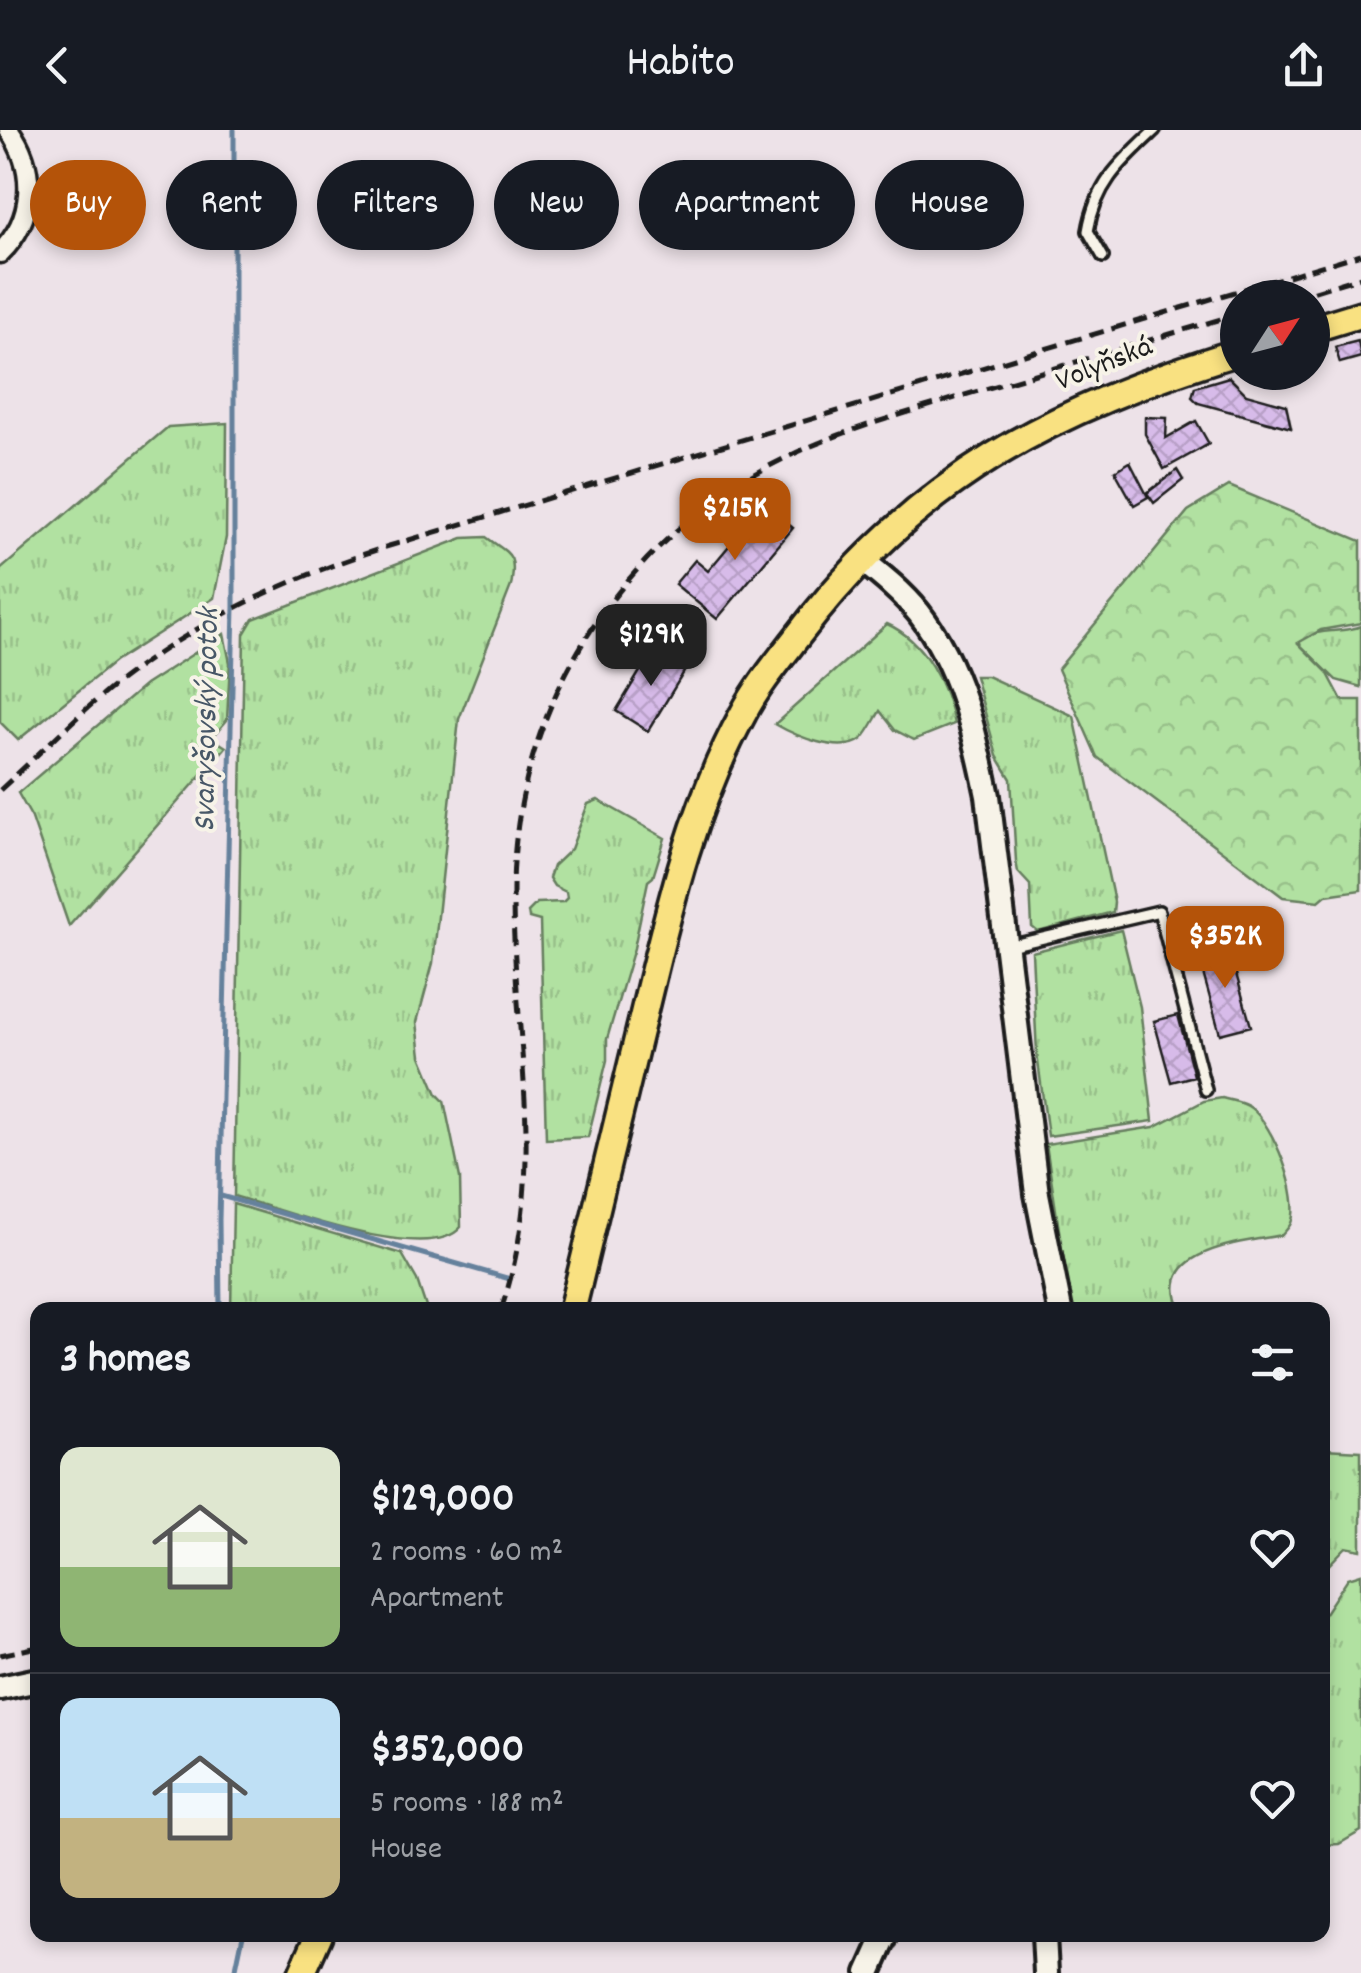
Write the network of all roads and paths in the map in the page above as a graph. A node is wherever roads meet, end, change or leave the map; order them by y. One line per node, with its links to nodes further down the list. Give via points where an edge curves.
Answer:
1 (9, 130): 3 (street, via 22,152 29,188 22,222)
2 (1155, 130): 4 (lane, via 1121,162 1093,204 1088,231)
3 (0, 253)
4 (1103, 257)
5 (1361, 314): 6 (main road)
6 (1330, 323)
7 (1220, 358): 8 (main road, Volyňská, via 1121,392 1001,449 912,513)
8 (862, 560): 10 (street, via 920,614 965,703 988,796); 13 (main road, Volyňská, via 743,712 712,780 664,926)
9 (1231, 937): 11 (lane)
10 (1006, 946): 11 (lane, via 1159,911); 14 (street, via 1037,1194)
11 (1170, 952): 12 (lane)
12 (1206, 1090)
13 (574, 1302)
14 (1058, 1302)
15 (30, 1682): 16 (street)
16 (0, 1688)
17 (316, 1942): 20 (main road)
18 (883, 1942): 21 (street)
19 (1044, 1942): 22 (street)
20 (302, 1973)
21 (869, 1973)
22 (1046, 1973)

